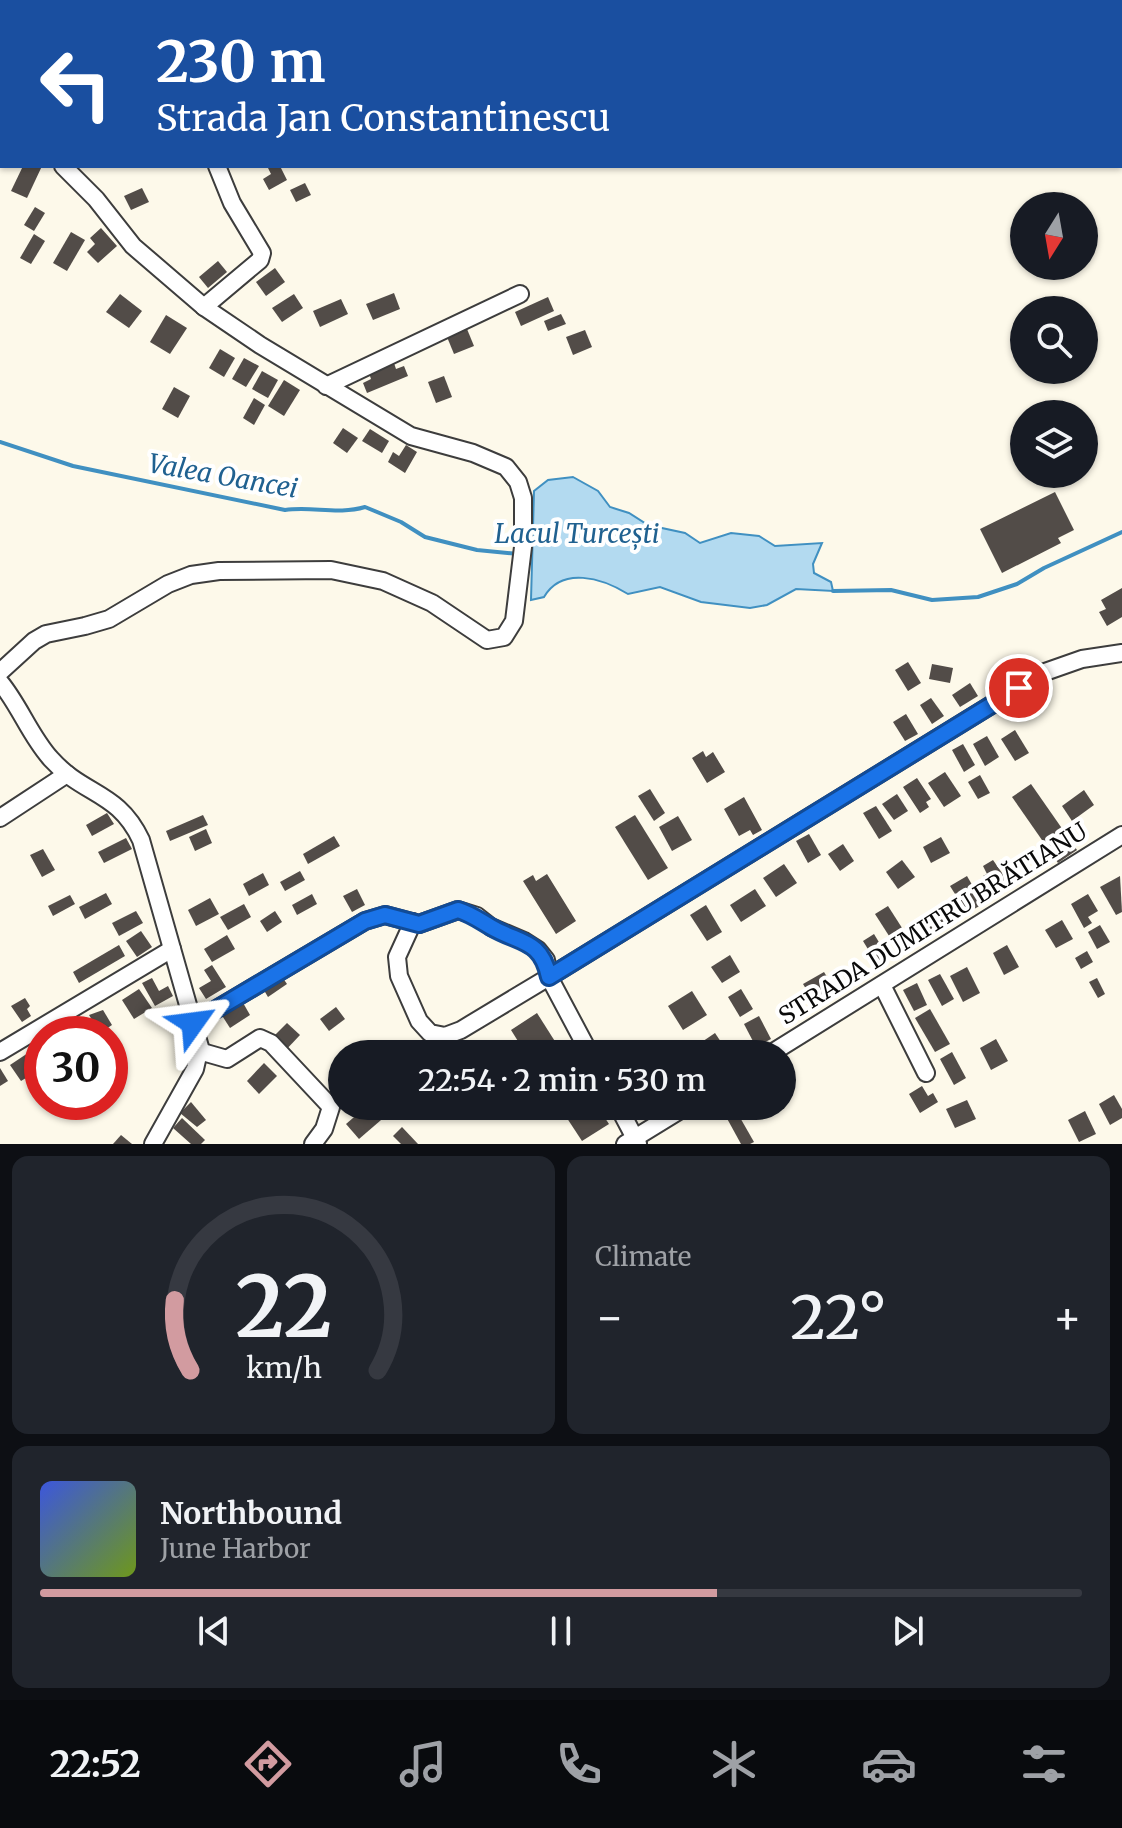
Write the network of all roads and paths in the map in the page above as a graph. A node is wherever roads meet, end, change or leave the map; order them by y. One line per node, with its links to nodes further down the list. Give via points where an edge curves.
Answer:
1 (65, 168): 4 (street, via 133,246)
2 (218, 168): 4 (street, via 262,253)
3 (520, 294): 5 (street)
4 (204, 307): 5 (street)
5 (326, 386): 7 (street, via 411,436 506,467 518,482 523,547 514,621 504,637 487,640 432,603 383,581 331,570 219,571 168,584 109,619 46,634)
6 (1122, 653): 14 (street, via 1045,672)
7 (0, 672)
8 (0, 682): 9 (street, via 35,739)
9 (67, 774): 10 (street); 13 (street, via 113,801 131,820)
10 (0, 818)
11 (1122, 835): 15 (street, STRADA DUMITRU BRĂTIANU)
12 (413, 922): 14 (street, via 458,910 477,916 538,950); 14 (street, via 397,957 399,976 430,1033 445,1036 461,1030); 16 (street, via 385,915 365,921)
13 (172, 949): 16 (street); 20 (street)
14 (549, 977): 17 (street)
15 (882, 985): 18 (street, STRADA DUMITRU BRĂTIANU); 21 (street)
16 (193, 1023): 19 (street)
17 (583, 1040)
18 (793, 1040)
19 (199, 1051): 25 (street, via 195,1069); 26 (street, via 231,1059 260,1038 271,1043 331,1107)
20 (0, 1052)
21 (926, 1073)
22 (624, 1120): 24 (street)
23 (666, 1120): 24 (street)
24 (633, 1142)
25 (153, 1144)
26 (313, 1144)

